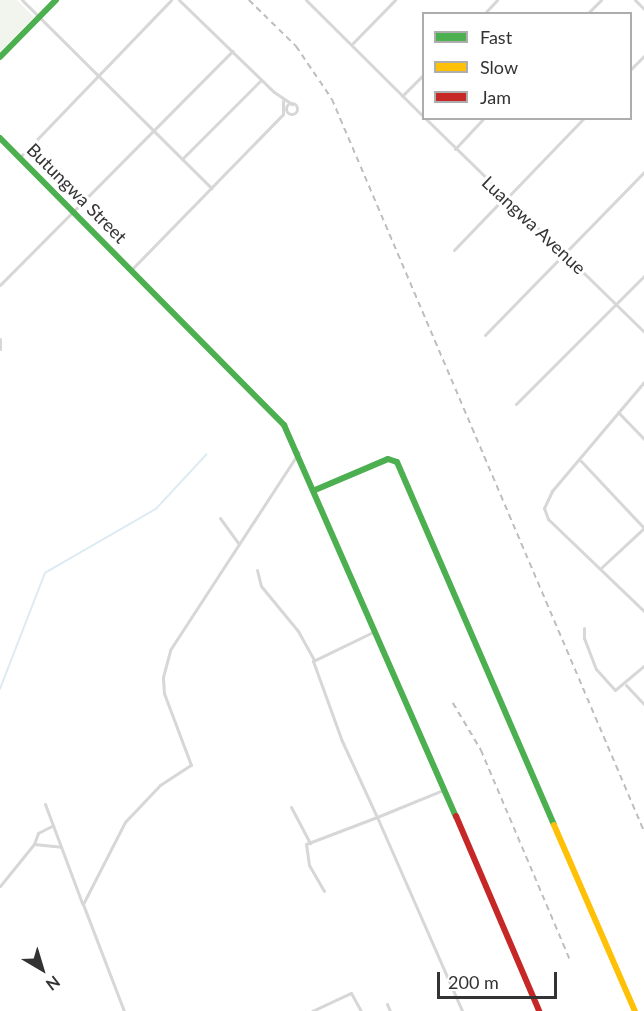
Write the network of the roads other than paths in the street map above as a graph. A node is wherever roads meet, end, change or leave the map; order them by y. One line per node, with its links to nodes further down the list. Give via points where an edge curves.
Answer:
1 (22, 0): 13 (street)
2 (56, 0): 13 (main road)
3 (171, 0): 20 (street)
4 (179, 0): 15 (street)
5 (306, 0): 14 (street, Luangwa Avenue)
6 (395, 0): 14 (street)
7 (497, 0): 11 (street)
8 (601, 0): 12 (street)
9 (634, 0): 10 (street)
10 (644, 9)
11 (486, 12)
12 (589, 12)
13 (39, 17): 17 (main road); 20 (street)
14 (352, 45): 22 (street, Luangwa Avenue)
15 (232, 51): 21 (street); 30 (street)
16 (644, 56): 18 (street)
17 (0, 57)
18 (632, 68)
19 (422, 75): 22 (street)
20 (98, 76): 30 (street); 33 (street)
21 (261, 80): 23 (street); 34 (street)
22 (402, 96): 26 (street, Luangwa Avenue)
23 (283, 101): 24 (street); 25 (street)
24 (292, 104): 25 (street); 25 (street, via 298,110)
25 (287, 113): 36 (street)
26 (422, 116)
27 (426, 120): 32 (street, Luangwa Avenue)
28 (482, 120): 32 (street)
29 (582, 120): 37 (street)
30 (154, 130): 34 (street); 38 (street)
31 (2, 142): 33 (main road, Butungwa Street)
32 (455, 149): 37 (street, Luangwa Avenue)
33 (20, 157): 38 (main road, Butungwa Street)
34 (182, 159): 36 (street)
35 (644, 172): 40 (street)
36 (211, 188): 41 (street)
37 (505, 199): 39 (street); 40 (street, Luangwa Avenue)
38 (74, 212): 41 (main road, Butungwa Street); 43 (street)
39 (454, 250)
40 (564, 254): 44 (street, Luangwa Avenue); 46 (street)
41 (132, 269): 53 (main road, Butungwa Street, via 273,412)
42 (644, 276): 44 (street)
43 (0, 285)
44 (616, 305): 45 (street, Luangwa Avenue); 50 (street)
45 (644, 332)
46 (485, 335)
47 (0, 339): 48 (street)
48 (0, 349)
49 (644, 382): 51 (street)
50 (516, 404)
51 (618, 412): 52 (street); 54 (street)
52 (644, 439)
53 (299, 452): 55 (main road, Butungwa Street); 58 (street)
54 (580, 461): 57 (street); 59 (street, via 552,491 545,513)
55 (315, 490): 63 (main road, Butungwa Street); 86 (main road, via 388,459 397,462)
56 (220, 518): 58 (street)
57 (644, 528): 59 (street)
58 (238, 543): 78 (street, via 194,608 165,663 164,693 191,765 160,785 125,822)
59 (602, 567): 61 (street)
60 (257, 570): 64 (street, via 261,586 298,631)
61 (644, 611)
62 (584, 628): 66 (street, via 596,669 617,691)
63 (375, 631): 64 (street); 68 (main road, Butungwa Street)
64 (314, 660): 71 (street, via 312,667)
65 (644, 666): 66 (street)
66 (626, 685): 67 (street)
67 (644, 704)
68 (443, 790): 71 (street); 85 (main road, Butungwa Street)
69 (45, 804): 72 (street)
70 (291, 807): 73 (street)
71 (377, 817): 73 (street); 84 (street)
72 (52, 826): 74 (street, via 38,833); 75 (street)
73 (310, 843): 77 (street, via 306,852 309,865)
74 (34, 844): 75 (street); 76 (street)
75 (60, 847): 78 (street)
76 (0, 886)
77 (324, 891)
78 (82, 904): 80 (street)
79 (387, 1004): 83 (street)
80 (124, 1011)
81 (312, 1011): 82 (street, via 351,993)
82 (361, 1011)
83 (390, 1011)
84 (462, 1011)
85 (539, 1011)
86 (635, 1011)

